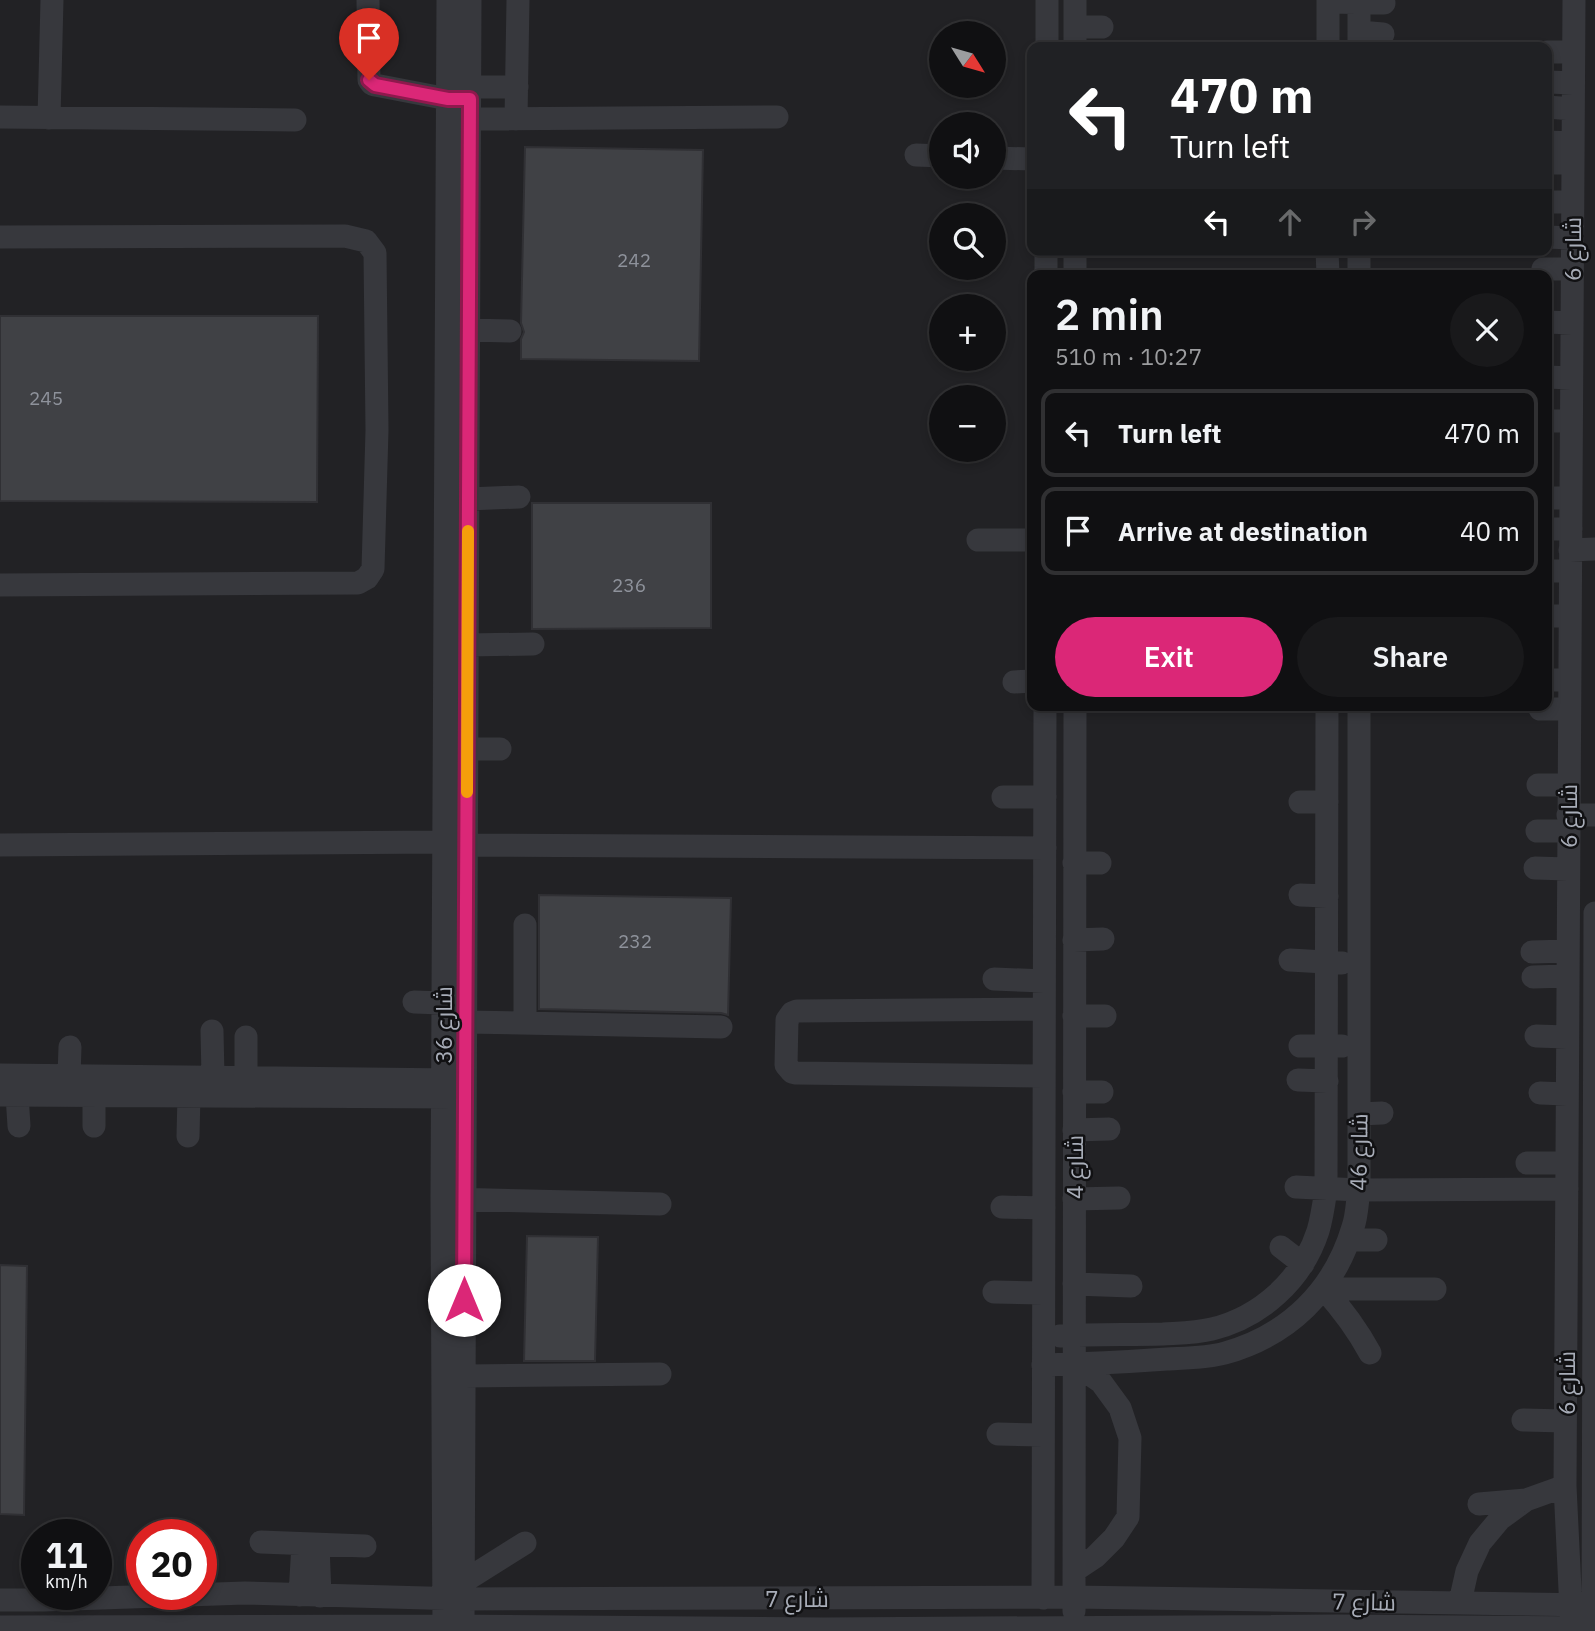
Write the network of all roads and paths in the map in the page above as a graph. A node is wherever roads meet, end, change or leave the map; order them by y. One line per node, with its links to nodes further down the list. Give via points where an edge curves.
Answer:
1 (52, 0): 28 (street)
2 (368, 0): 23 (street, via 370,83)
3 (448, 0): 23 (street, شارع 36)
4 (470, 0): 23 (street, شارع 36)
5 (517, 0): 22 (street)
6 (1047, 0): 17 (street)
7 (1075, 0): 14 (street)
8 (1328, 1): 9 (street); 15 (street)
9 (1359, 1): 10 (street); 16 (street)
10 (1384, 3)
11 (1581, 8): 19 (street, شارع 6)
12 (1102, 27): 14 (street)
13 (1383, 34): 16 (street)
14 (1075, 37)
15 (1321, 39)
16 (1359, 40)
17 (1047, 42)
18 (1552, 52): 19 (street)
19 (1573, 52): 21 (street, شارع 6)
20 (1552, 82): 21 (street)
21 (1573, 83): 25 (street, شارع 6)
22 (517, 87): 23 (street); 29 (street)
23 (464, 101): 29 (street); 47 (street, شارع 36); 85 (street, شارع 36)
24 (1552, 107): 25 (street)
25 (1573, 108): 32 (street, شارع 6)
26 (0, 117): 28 (street)
27 (778, 117): 29 (street)
28 (49, 118): 30 (street)
29 (516, 119)
30 (295, 120)
31 (1552, 144): 32 (street)
32 (1573, 153): 37 (street); 39 (street, شارع 6)
33 (916, 155): 34 (street)
34 (929, 156)
35 (1006, 158): 36 (street)
36 (1027, 159)
37 (1552, 161)
38 (1552, 202): 39 (street)
39 (1572, 202): 42 (street, شارع 6)
40 (0, 237): 62 (street, via 345,236 366,241 375,253 377,430 373,569 358,583)
41 (1552, 237): 42 (street)
42 (1572, 238): 44 (street, شارع 6)
43 (1543, 269): 44 (street)
44 (1572, 269): 46 (street, شارع 6)
45 (1552, 322): 46 (street)
46 (1572, 323): 50 (street, شارع 6)
47 (469, 330): 48 (street); 56 (street, شارع 36)
48 (510, 331)
49 (1552, 377): 50 (street)
50 (1571, 378): 52 (street, شارع 6)
51 (1552, 421): 52 (street)
52 (1571, 421): 55 (street, شارع 6)
53 (519, 497): 56 (street)
54 (1552, 498): 55 (street)
55 (1571, 498): 61 (street, شارع 6)
56 (468, 499): 65 (street, شارع 36)
57 (1552, 537): 61 (street)
58 (978, 540): 59 (street)
59 (1027, 540)
60 (1595, 549): 61 (street)
61 (1564, 555): 63 (street, شارع 6)
62 (0, 585)
63 (1558, 616): 66 (street, شارع 6)
64 (533, 644): 65 (street)
65 (467, 645): 73 (street, شارع 36)
66 (1558, 680): 68 (street, شارع 6)
67 (1552, 709): 68 (street)
68 (1569, 709): 77 (street, شارع 6)
69 (1045, 711): 78 (street, شارع 4)
70 (1074, 711): 75 (street, شارع 4)
71 (1325, 711): 81 (street, شارع 46, via 1317,739)
72 (1364, 715): 102 (street, شارع 46, via 1367,923)
73 (467, 749): 74 (street); 85 (street, شارع 36)
74 (500, 749)
75 (1074, 776): 78 (street); 88 (street, شارع 4)
76 (1538, 785): 77 (street)
77 (1569, 785): 83 (street, شارع 6)
78 (1045, 787): 79 (street); 87 (street, شارع 4)
79 (1003, 797)
80 (1300, 802): 81 (street)
81 (1327, 802): 93 (street, شارع 46)
82 (1595, 815): 83 (street)
83 (1568, 823): 84 (street); 91 (street, شارع 6)
84 (1537, 831)
85 (455, 844): 86 (street); 87 (street); 109 (street, شارع 36); 113 (street, شارع 36)
86 (0, 845)
87 (1045, 848): 106 (street, شارع 4)
88 (1074, 863): 89 (street); 97 (street, شارع 4)
89 (1100, 863)
90 (1535, 867): 91 (street)
91 (1568, 869): 98 (street, شارع 6)
92 (1300, 895): 93 (street)
93 (1327, 897): 101 (street, شارع 46)
94 (1595, 913): 107 (street, شارع 6)
95 (525, 925): 114 (street)
96 (1102, 939): 97 (street)
97 (1074, 940): 111 (street, شارع 4)
98 (1567, 951): 99 (street); 103 (street, شارع 6)
99 (1532, 952)
100 (1290, 960): 101 (street)
101 (1327, 962): 102 (street); 121 (street, شارع 46)
102 (1359, 964): 124 (street, شارع 46, via 1367,996)
103 (1567, 976): 104 (street); 119 (street, شارع 6)
104 (1533, 977)
105 (994, 979): 106 (street)
106 (1044, 981): 110 (street, شارع 4)
107 (1595, 981): 123 (street, شارع 6)
108 (414, 1002): 109 (street)
109 (443, 1003): 133 (street, شارع 36)
110 (1044, 1009): 127 (street, شارع 4); 127 (street, via 797,1011 787,1020 786,1065 796,1073)
111 (1074, 1016): 112 (street); 135 (street, شارع 4)
112 (1105, 1016)
113 (466, 1022): 114 (street); 134 (street, شارع 36)
114 (525, 1023): 115 (street)
115 (721, 1027)
116 (212, 1031): 128 (street)
117 (1536, 1036): 119 (street)
118 (246, 1037): 129 (street)
119 (1567, 1037): 138 (street, شارع 6)
120 (1300, 1046): 121 (street)
121 (1327, 1046): 124 (street); 131 (street, شارع 46)
122 (70, 1047): 125 (street)
123 (1595, 1050): 151 (street, شارع 6)
124 (1367, 1051): 143 (street, شارع 46)
125 (54, 1069): 126 (street); 132 (street)
126 (0, 1075)
127 (1044, 1076): 163 (street, شارع 4)
128 (213, 1077): 129 (street); 132 (street)
129 (246, 1077): 133 (street)
130 (1298, 1080): 131 (street)
131 (1327, 1081): 153 (street, شارع 46)
132 (165, 1086): 140 (street); 141 (street)
133 (442, 1088): 134 (street); 141 (street); 157 (street, شارع 36)
134 (466, 1088): 159 (street, شارع 36)
135 (1074, 1092): 136 (street); 147 (street, شارع 4)
136 (1102, 1092)
137 (1540, 1093): 138 (street)
138 (1567, 1094): 150 (street, شارع 6)
139 (9, 1095): 140 (street); 144 (street)
140 (94, 1095): 145 (street)
141 (189, 1096): 148 (street)
142 (1382, 1113): 143 (street)
143 (1359, 1114): 155 (street, شارع 46)
144 (19, 1126)
145 (94, 1126)
146 (1109, 1129): 147 (street)
147 (1074, 1130): 160 (street, شارع 4)
148 (188, 1136)
149 (1527, 1163): 150 (street)
150 (1566, 1163): 154 (street, شارع 6)
151 (1595, 1174): 156 (street, شارع 6)
152 (1296, 1187): 153 (street)
153 (1326, 1189): 155 (street); 168 (street, شارع 46, via 1318,1230)
154 (1567, 1189): 155 (street); 186 (street, شارع 6)
155 (1359, 1190): 165 (street, شارع 46)
156 (1595, 1192): 164 (street, شارع 6)
157 (442, 1198): 159 (street); 201 (street, شارع 36)
158 (1119, 1198): 160 (street)
159 (465, 1199): 161 (street); 183 (street, شارع 36)
160 (1074, 1199): 170 (street, شارع 4)
161 (660, 1204)
162 (1003, 1207): 163 (street)
163 (1044, 1208): 175 (street, شارع 4)
164 (1595, 1216): 169 (street, شارع 6)
165 (1349, 1240): 166 (street); 172 (street, شارع 46)
166 (1376, 1240)
167 (1281, 1247): 168 (street)
168 (1303, 1264): 176 (street, شارع 46, via 1266,1304 1211,1330)
169 (1595, 1267): 178 (street, شارع 6)
170 (1074, 1284): 171 (street); 176 (street, شارع 4)
171 (1131, 1286)
172 (1324, 1289): 173 (street); 179 (street, via 1342,1308); 180 (street, شارع 46, via 1296,1318 1261,1340 1223,1354)
173 (1435, 1289)
174 (994, 1292): 175 (street)
175 (1043, 1293): 177 (street, شارع 4)
176 (1074, 1335): 177 (street, شارع 46); 180 (street, شارع 4)
177 (1043, 1337): 181 (street, شارع 4)
178 (1594, 1341): 184 (street, شارع 6)
179 (1370, 1353)
180 (1075, 1364): 181 (street, شارع 46); 199 (street, شارع 4); 199 (street, via 1101,1382 1121,1408 1130,1438 1128,1517 1095,1557)
181 (1043, 1365): 188 (street, شارع 4)
182 (660, 1374): 183 (street)
183 (464, 1376): 201 (street, شارع 36)
184 (1594, 1397): 189 (street, شارع 6)
185 (1524, 1420): 186 (street)
186 (1565, 1421): 191 (street, شارع 6)
187 (998, 1434): 188 (street)
188 (1043, 1435): 205 (street, شارع 4)
189 (1594, 1439): 190 (street, شارع 6)
190 (1594, 1467): 194 (street, شارع 6)
191 (1565, 1486): 192 (street); 210 (street, شارع 6)
192 (1526, 1500): 193 (street); 208 (street, via 1500,1518 1480,1543 1467,1571)
193 (1479, 1504)
194 (1594, 1539): 210 (street, شارع 6)
195 (261, 1542): 197 (street)
196 (525, 1543): 201 (street)
197 (311, 1544): 198 (street); 202 (street)
198 (365, 1546)
199 (1074, 1571): 203 (street, شارع 4)
200 (245, 1593): 202 (street, شارع 7); 204 (street, شارع 7); 215 (street)
201 (457, 1593): 202 (street, شارع 7); 205 (street, شارع 7); 212 (street, شارع 36)
202 (310, 1595)
203 (1073, 1597): 205 (street, شارع 7); 208 (street, شارع 7); 213 (street, شارع 4)
204 (112, 1598)
205 (1043, 1598)
206 (0, 1600): 207 (street, شارع 7)
207 (21, 1600)
208 (1461, 1602): 210 (street, شارع 7)
209 (44, 1610): 214 (street)
210 (1586, 1620): 221 (street, شارع 7)
211 (0, 1627): 214 (street, شارع 7)
212 (454, 1628): 215 (street, شارع 7); 216 (street, شارع 7)
213 (1074, 1628): 218 (street, شارع 7); 220 (street, شارع 7)
214 (44, 1629): 215 (street, شارع 7)
215 (245, 1629)
216 (558, 1629): 217 (street, شارع 7)
217 (642, 1629): 220 (street, شارع 7)
218 (1337, 1629): 219 (street, شارع 7)
219 (1386, 1629): 221 (street, شارع 7)
220 (824, 1630)
221 (1441, 1630)

